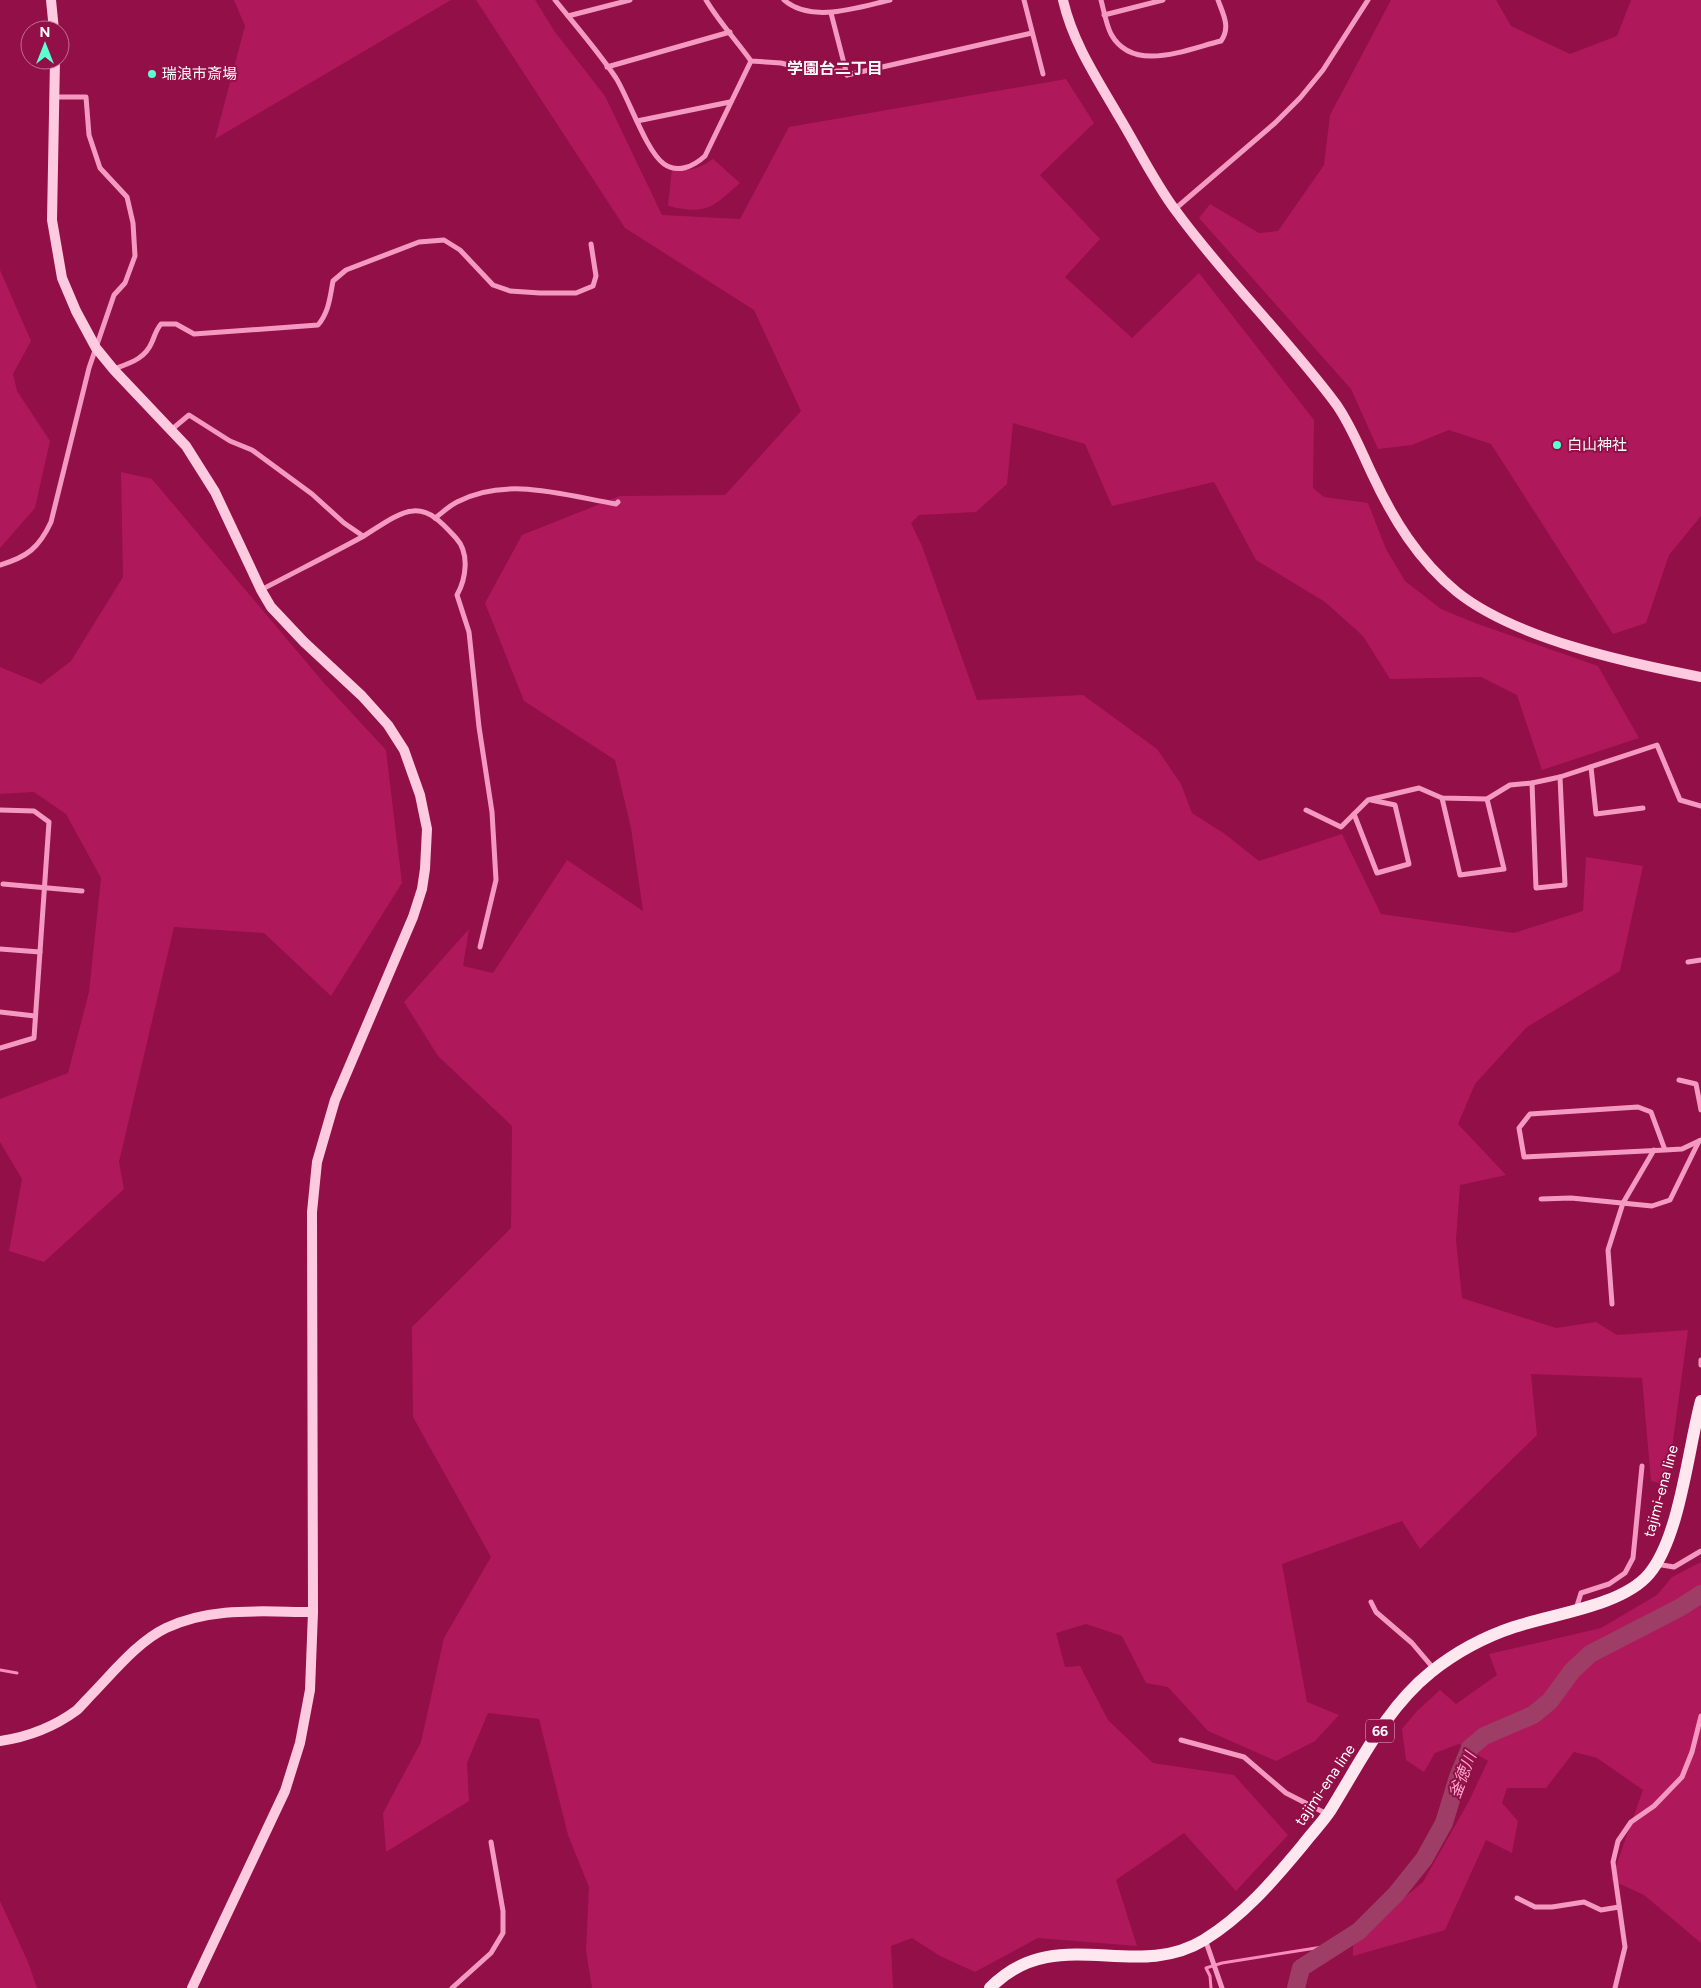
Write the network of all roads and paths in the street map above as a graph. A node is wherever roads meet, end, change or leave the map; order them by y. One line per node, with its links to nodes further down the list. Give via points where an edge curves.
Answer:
1 (50, 0): 16 (street)
2 (555, 0): 15 (street)
3 (630, 0): 15 (street)
4 (706, 0): 17 (street)
5 (784, 0): 13 (street, via 791,6)
6 (890, 0): 13 (street)
7 (1024, 0): 18 (street)
8 (1063, 0): 27 (street, via 1078,46)
9 (1101, 0): 14 (street)
10 (1163, 0): 14 (street)
11 (1218, 0): 14 (street, via 1227,26 1221,41 1152,58 1138,56 1120,46)
12 (1368, 0): 27 (street, via 1323,70 1300,98)
13 (831, 13): 23 (street)
14 (1104, 15)
15 (568, 16): 20 (street)
16 (53, 20)
17 (730, 32): 19 (street); 20 (street)
18 (1032, 33): 22 (street); 23 (street)
19 (751, 61): 23 (street, via 781,62 811,71 842,71); 25 (street)
20 (607, 67): 26 (street)
21 (55, 70): 24 (street)
22 (1043, 74)
23 (847, 75)
24 (54, 97): 29 (street, via 51,195 54,235 62,278); 29 (street, via 86,97 89,135 100,168 127,197 133,222 135,256 125,283 114,295)
25 (730, 102): 26 (street); 26 (street, via 705,156 688,167 672,168 662,163)
26 (636, 121)
27 (1174, 209): 37 (street, via 1337,406 1393,516 1435,572 1459,593 1494,615 1534,632 1602,654)
28 (591, 244): 30 (street, via 596,276 593,286 576,293 540,293 510,291 492,285 460,250 444,240 419,242 346,270 333,280 327,310 318,325 194,334 176,324 161,324 138,360)
29 (96, 348): 30 (street); 35 (street, via 51,522 43,540 25,555)
30 (114, 370): 31 (street)
31 (171, 430): 34 (street, via 189,416 230,441 252,450); 36 (street, via 186,446 215,492)
32 (618, 502): 33 (street, via 503,488 456,502)
33 (435, 518): 34 (street, via 413,511); 52 (street, via 464,549 463,584 456,595 469,632 492,812 496,880)
34 (363, 536): 36 (street)
35 (0, 565)
36 (261, 590): 76 (street, via 271,607 388,725 404,750 414,775 427,829 426,869 413,917 335,1100 317,1162 312,1212)
37 (1701, 677)
38 (1591, 767): 39 (street); 44 (street, via 1657,745 1680,800); 45 (street, via 1596,814)
39 (1560, 777): 40 (street); 40 (street, via 1565,885 1536,888)
40 (1532, 783): 42 (street, via 1510,785)
41 (1442, 798): 42 (street); 42 (street, via 1460,875 1504,869); 43 (street, via 1419,788)
42 (1487, 799)
43 (1368, 800): 48 (street); 48 (street, via 1395,805 1408,864 1377,873)
44 (1701, 806)
45 (1643, 808)
46 (0, 810): 50 (street, via 34,811 48,822)
47 (1306, 810): 48 (street, via 1341,827)
48 (1354, 814)
49 (3, 884): 50 (street)
50 (44, 887): 51 (street); 54 (street)
51 (82, 891)
52 (480, 946)
53 (0, 949): 54 (street)
54 (40, 952): 58 (street)
55 (1701, 960): 56 (street)
56 (1688, 962)
57 (0, 1012): 58 (street)
58 (35, 1016): 59 (street, via 34,1038)
59 (0, 1048)
60 (1679, 1080): 61 (street, via 1696,1084)
61 (1701, 1110)
62 (1700, 1141): 64 (street, via 1682,1149); 66 (street, via 1670,1200 1652,1206)
63 (1654, 1150): 64 (street); 64 (street, via 1524,1157 1519,1128 1530,1114 1638,1107 1651,1112); 66 (street)
64 (1665, 1150)
65 (1541, 1199): 66 (street)
66 (1623, 1203): 67 (street, via 1608,1250)
67 (1612, 1304)
68 (1701, 1360): 69 (street)
69 (1701, 1365)
70 (1700, 1410): 73 (main road, tajimi-ena line / 66, via 1674,1519)
71 (1642, 1466): 75 (street, via 1633,1558 1625,1573 1609,1584 1581,1593)
72 (1701, 1551): 73 (street, via 1674,1567)
73 (1656, 1564): 75 (main road, tajimi-ena line / 66, via 1634,1587 1609,1600)
74 (1371, 1602): 77 (street, via 1376,1612 1412,1643)
75 (1576, 1610): 77 (main road, tajimi-ena line / 66, via 1486,1638)
76 (313, 1612): 80 (street, via 219,1612 166,1628 140,1646 78,1709 50,1727 20,1738); 86 (street, via 310,1690 300,1743 285,1791)
77 (1434, 1670): 81 (main road, tajimi-ena line / 66, via 1389,1716)
78 (1701, 1716): 84 (street, via 1682,1777 1654,1806 1631,1822 1618,1841 1613,1862)
79 (1181, 1740): 81 (street, via 1244,1757 1286,1793)
80 (0, 1741)
81 (1328, 1814): 85 (main road, tajimi-ena line / 66, via 1256,1900)
82 (491, 1842): 87 (street, via 503,1910 503,1933 491,1953)
83 (1517, 1898): 84 (street, via 1535,1907 1584,1902 1601,1910)
84 (1619, 1907): 90 (street, via 1625,1947)
85 (1205, 1939): 88 (main road, tajimi-ena line / 66, via 1166,1956 1064,1953 1042,1957 1021,1965); 89 (street)
86 (192, 1988)
87 (452, 1988)
88 (990, 1988)
89 (1222, 1988)
90 (1615, 1988)

